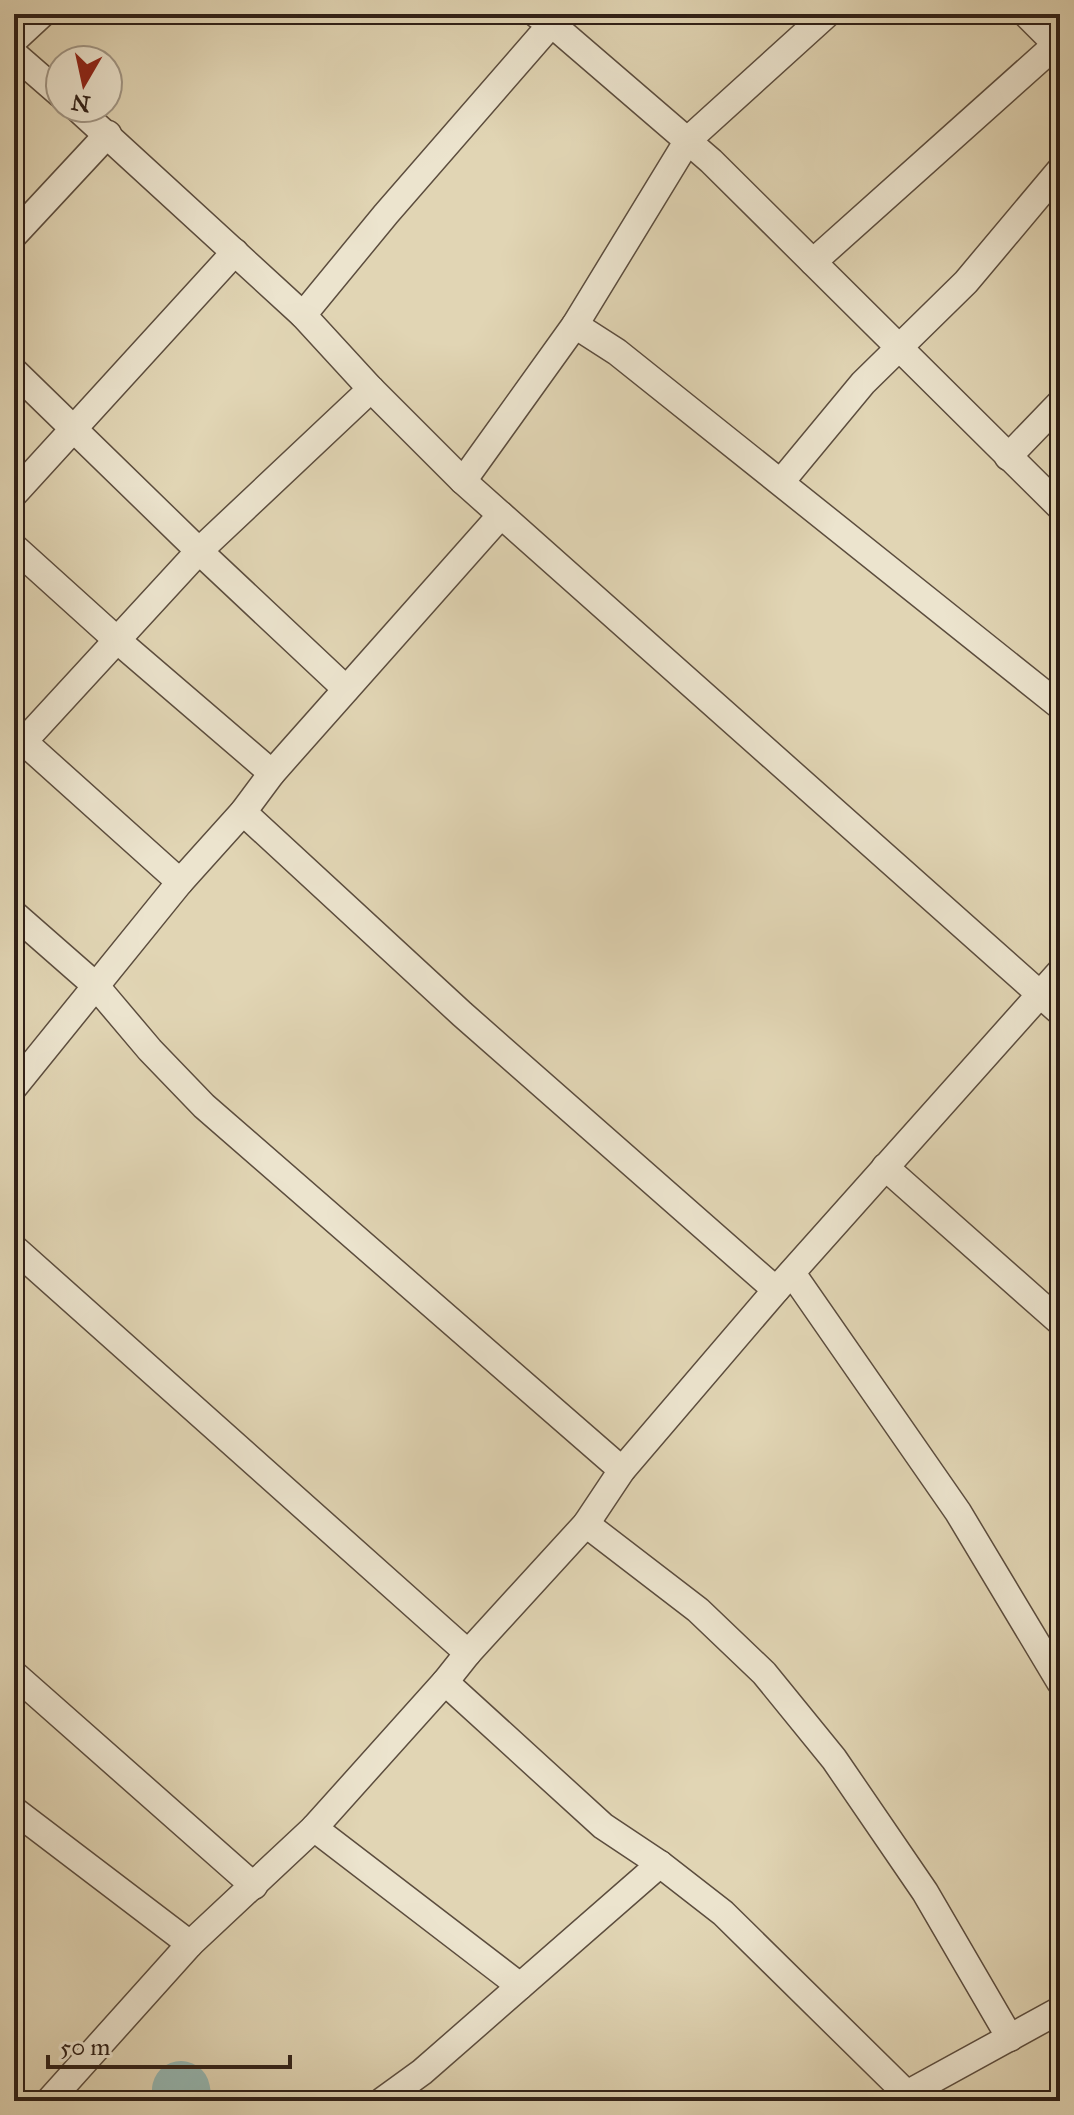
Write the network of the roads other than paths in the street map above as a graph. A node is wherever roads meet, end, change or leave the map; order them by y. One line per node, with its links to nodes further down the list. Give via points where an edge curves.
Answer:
1 (42, 14): 5 (street)
2 (827, 14): 11 (street)
3 (1026, 14): 6 (street)
4 (550, 18): 11 (street); 16 (street)
5 (14, 40)
6 (1059, 44): 15 (street)
7 (14, 54): 8 (street)
8 (44, 80)
9 (96, 124): 10 (street)
10 (108, 134): 13 (street); 14 (street)
11 (688, 140): 15 (street); 17 (street)
12 (1060, 170): 18 (street, via 966,282)
13 (14, 235)
14 (235, 252): 16 (street); 22 (street)
15 (813, 262): 18 (street)
16 (303, 315): 20 (street)
17 (575, 325): 24 (street); 25 (street)
18 (899, 346): 23 (street); 25 (street)
19 (14, 371): 22 (street)
20 (371, 389): 24 (street); 30 (street)
21 (1060, 403): 23 (street)
22 (74, 429): 26 (street); 30 (street)
23 (1008, 457): 27 (street)
24 (463, 481): 28 (street)
25 (781, 482): 33 (street)
26 (14, 494)
27 (1060, 507)
28 (501, 515): 32 (street); 41 (street)
29 (14, 547): 31 (street)
30 (199, 551): 31 (street); 32 (street)
31 (117, 640): 34 (street); 35 (street)
32 (346, 689): 35 (street)
33 (1060, 706)
34 (17, 742): 37 (street)
35 (272, 773): 36 (street)
36 (243, 812): 37 (street); 45 (street, via 462,1014)
37 (180, 882): 40 (street)
38 (14, 914): 40 (street)
39 (1060, 972): 41 (street)
40 (95, 985): 42 (street); 47 (street, via 204,1106)
41 (1050, 1004): 43 (street)
42 (14, 1087)
43 (885, 1167): 45 (street); 46 (street)
44 (14, 1248): 49 (street)
45 (784, 1281): 47 (street); 52 (street, via 958,1512)
46 (1060, 1322)
47 (622, 1470): 48 (street)
48 (586, 1524): 49 (street); 60 (street, via 698,1610 764,1673 834,1759 925,1892)
49 (468, 1653): 51 (street)
50 (14, 1674): 56 (street)
51 (445, 1682): 54 (street); 55 (street, via 603,1826)
52 (1060, 1682)
53 (14, 1810): 57 (street)
54 (314, 1828): 56 (street); 58 (street)
55 (660, 1864): 58 (street); 61 (street, via 723,1913)
56 (254, 1886): 57 (street)
57 (190, 1944): 62 (street)
58 (520, 1986): 63 (street)
59 (1060, 2010): 60 (street)
60 (1010, 2038): 61 (street)
61 (900, 2098)
62 (49, 2101)
63 (382, 2101)

